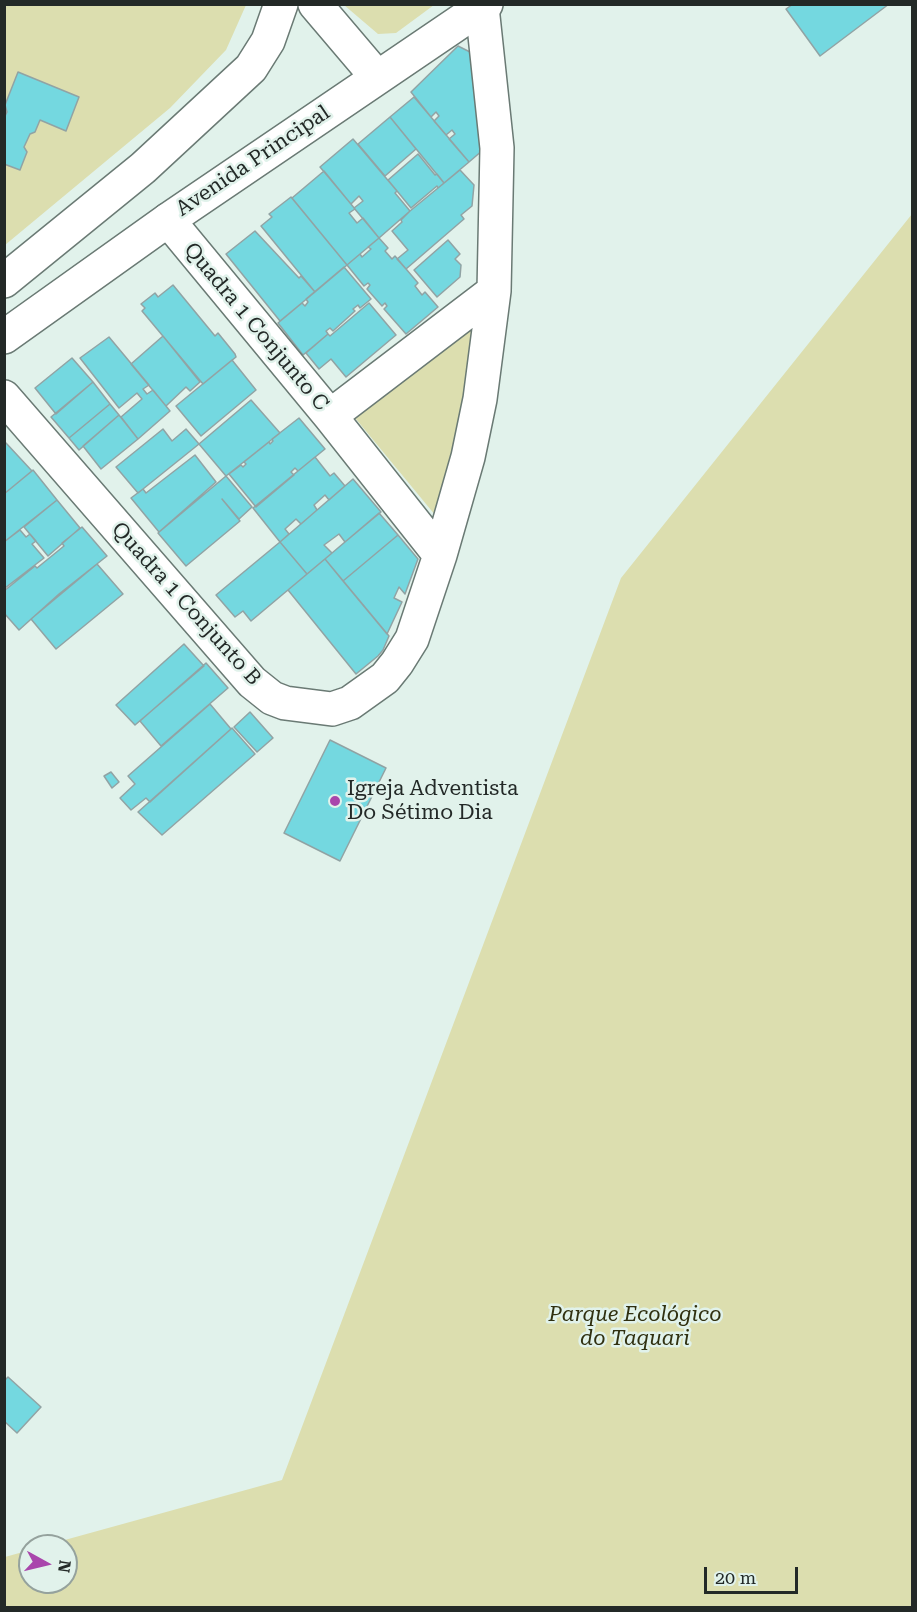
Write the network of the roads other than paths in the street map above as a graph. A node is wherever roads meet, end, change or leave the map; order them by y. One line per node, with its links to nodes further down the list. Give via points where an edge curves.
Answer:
1 (281, 4): 6 (street, via 268,41 251,68 143,168)
2 (315, 4): 4 (street)
3 (484, 6): 4 (street, Avenida Principal); 7 (street, via 497,148)
4 (377, 77): 5 (street, Avenida Principal)
5 (168, 220): 8 (street, Avenida Principal); 10 (street, Quadra 1 Conjunto C)
6 (4, 281)
7 (494, 291): 10 (street, Quadra 1 Conjunto C); 11 (street, Quadra 1 Conjunto B, via 480,399)
8 (11, 327)
9 (4, 397): 11 (street, Quadra 1 Conjunto B, via 252,682 285,703 332,709 350,703 385,678 412,639)
10 (330, 416): 11 (street)
11 (440, 555)

